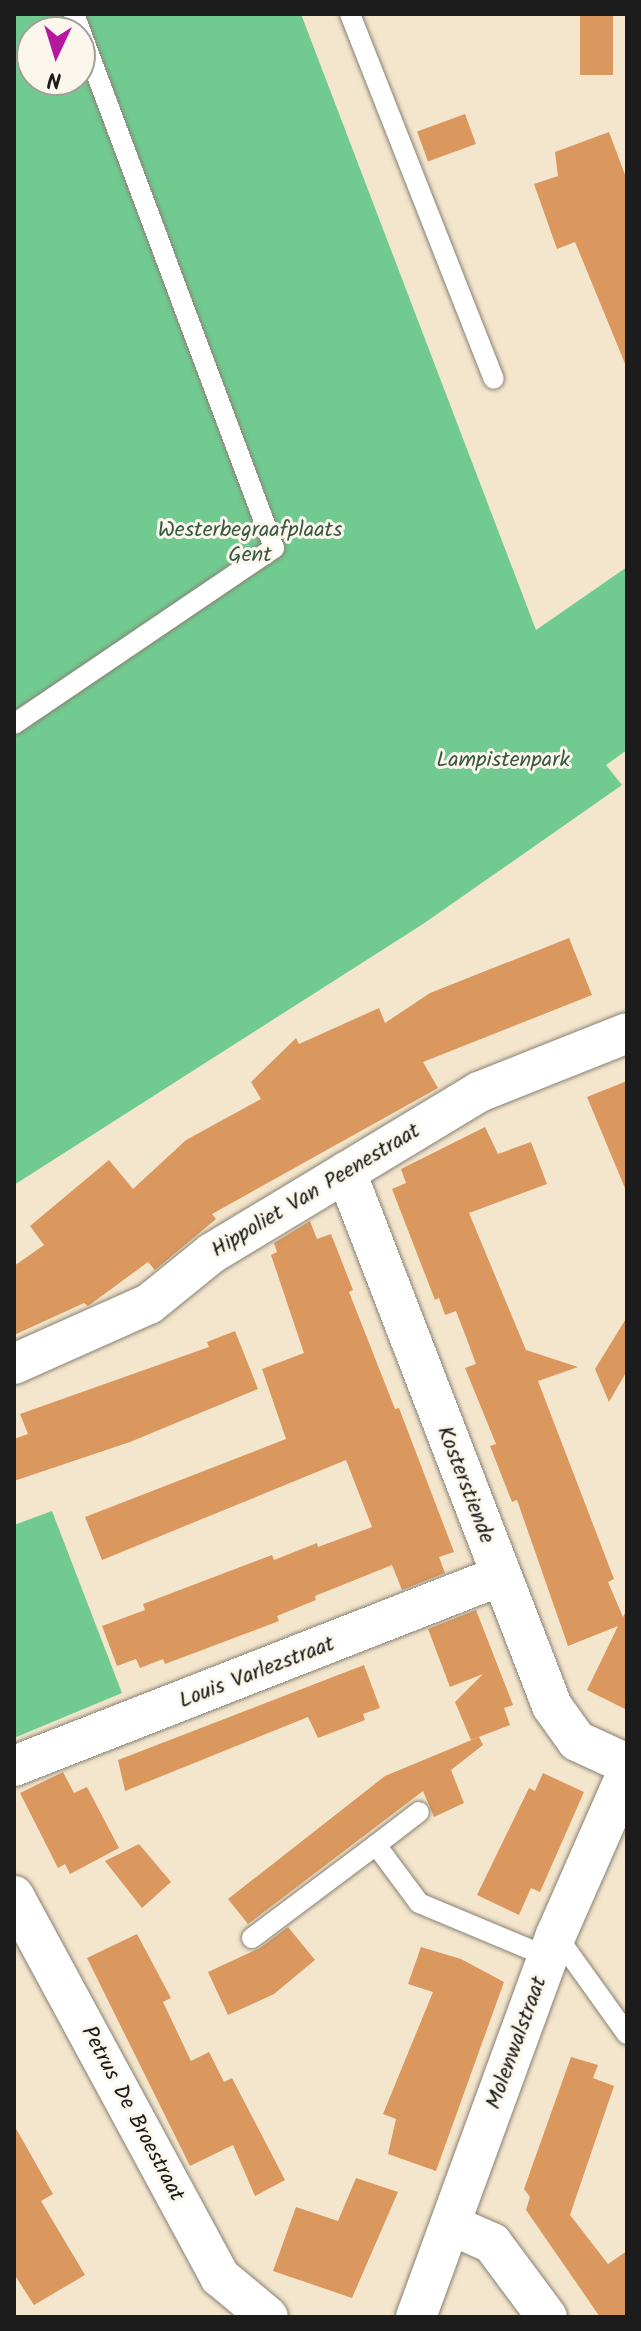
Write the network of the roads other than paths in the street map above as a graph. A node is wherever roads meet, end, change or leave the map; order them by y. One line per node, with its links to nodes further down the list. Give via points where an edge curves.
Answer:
1 (74, 14): 4 (lane, via 274,548)
2 (350, 14): 3 (lane)
3 (494, 379)
4 (14, 724)
5 (627, 1033): 6 (street, Hippoliet Van Peenestraat, via 479,1092)
6 (346, 1172): 7 (street, Hippoliet Van Peenestraat, via 212,1253 149,1304); 8 (street, Kosterstiende)
7 (14, 1364)
8 (500, 1576): 9 (street, Kosterstiende, via 552,1706 577,1741); 10 (street, Louis Varlezstraat)
9 (627, 1764)
10 (14, 1766)
11 (627, 1773): 16 (street, Molenwalstraat)
12 (419, 1812): 13 (lane)
13 (376, 1845): 15 (lane); 16 (lane, via 419,1903)
14 (14, 1896): 19 (street, Petrus De Broestraat, via 220,2277)
15 (252, 1938)
16 (552, 1946): 17 (lane); 18 (street, Molenwalstraat)
17 (627, 2034)
18 (451, 2225): 20 (street, Molenwalstraat); 21 (street, via 492,2243)
19 (268, 2317)
20 (416, 2317)
21 (547, 2317)

